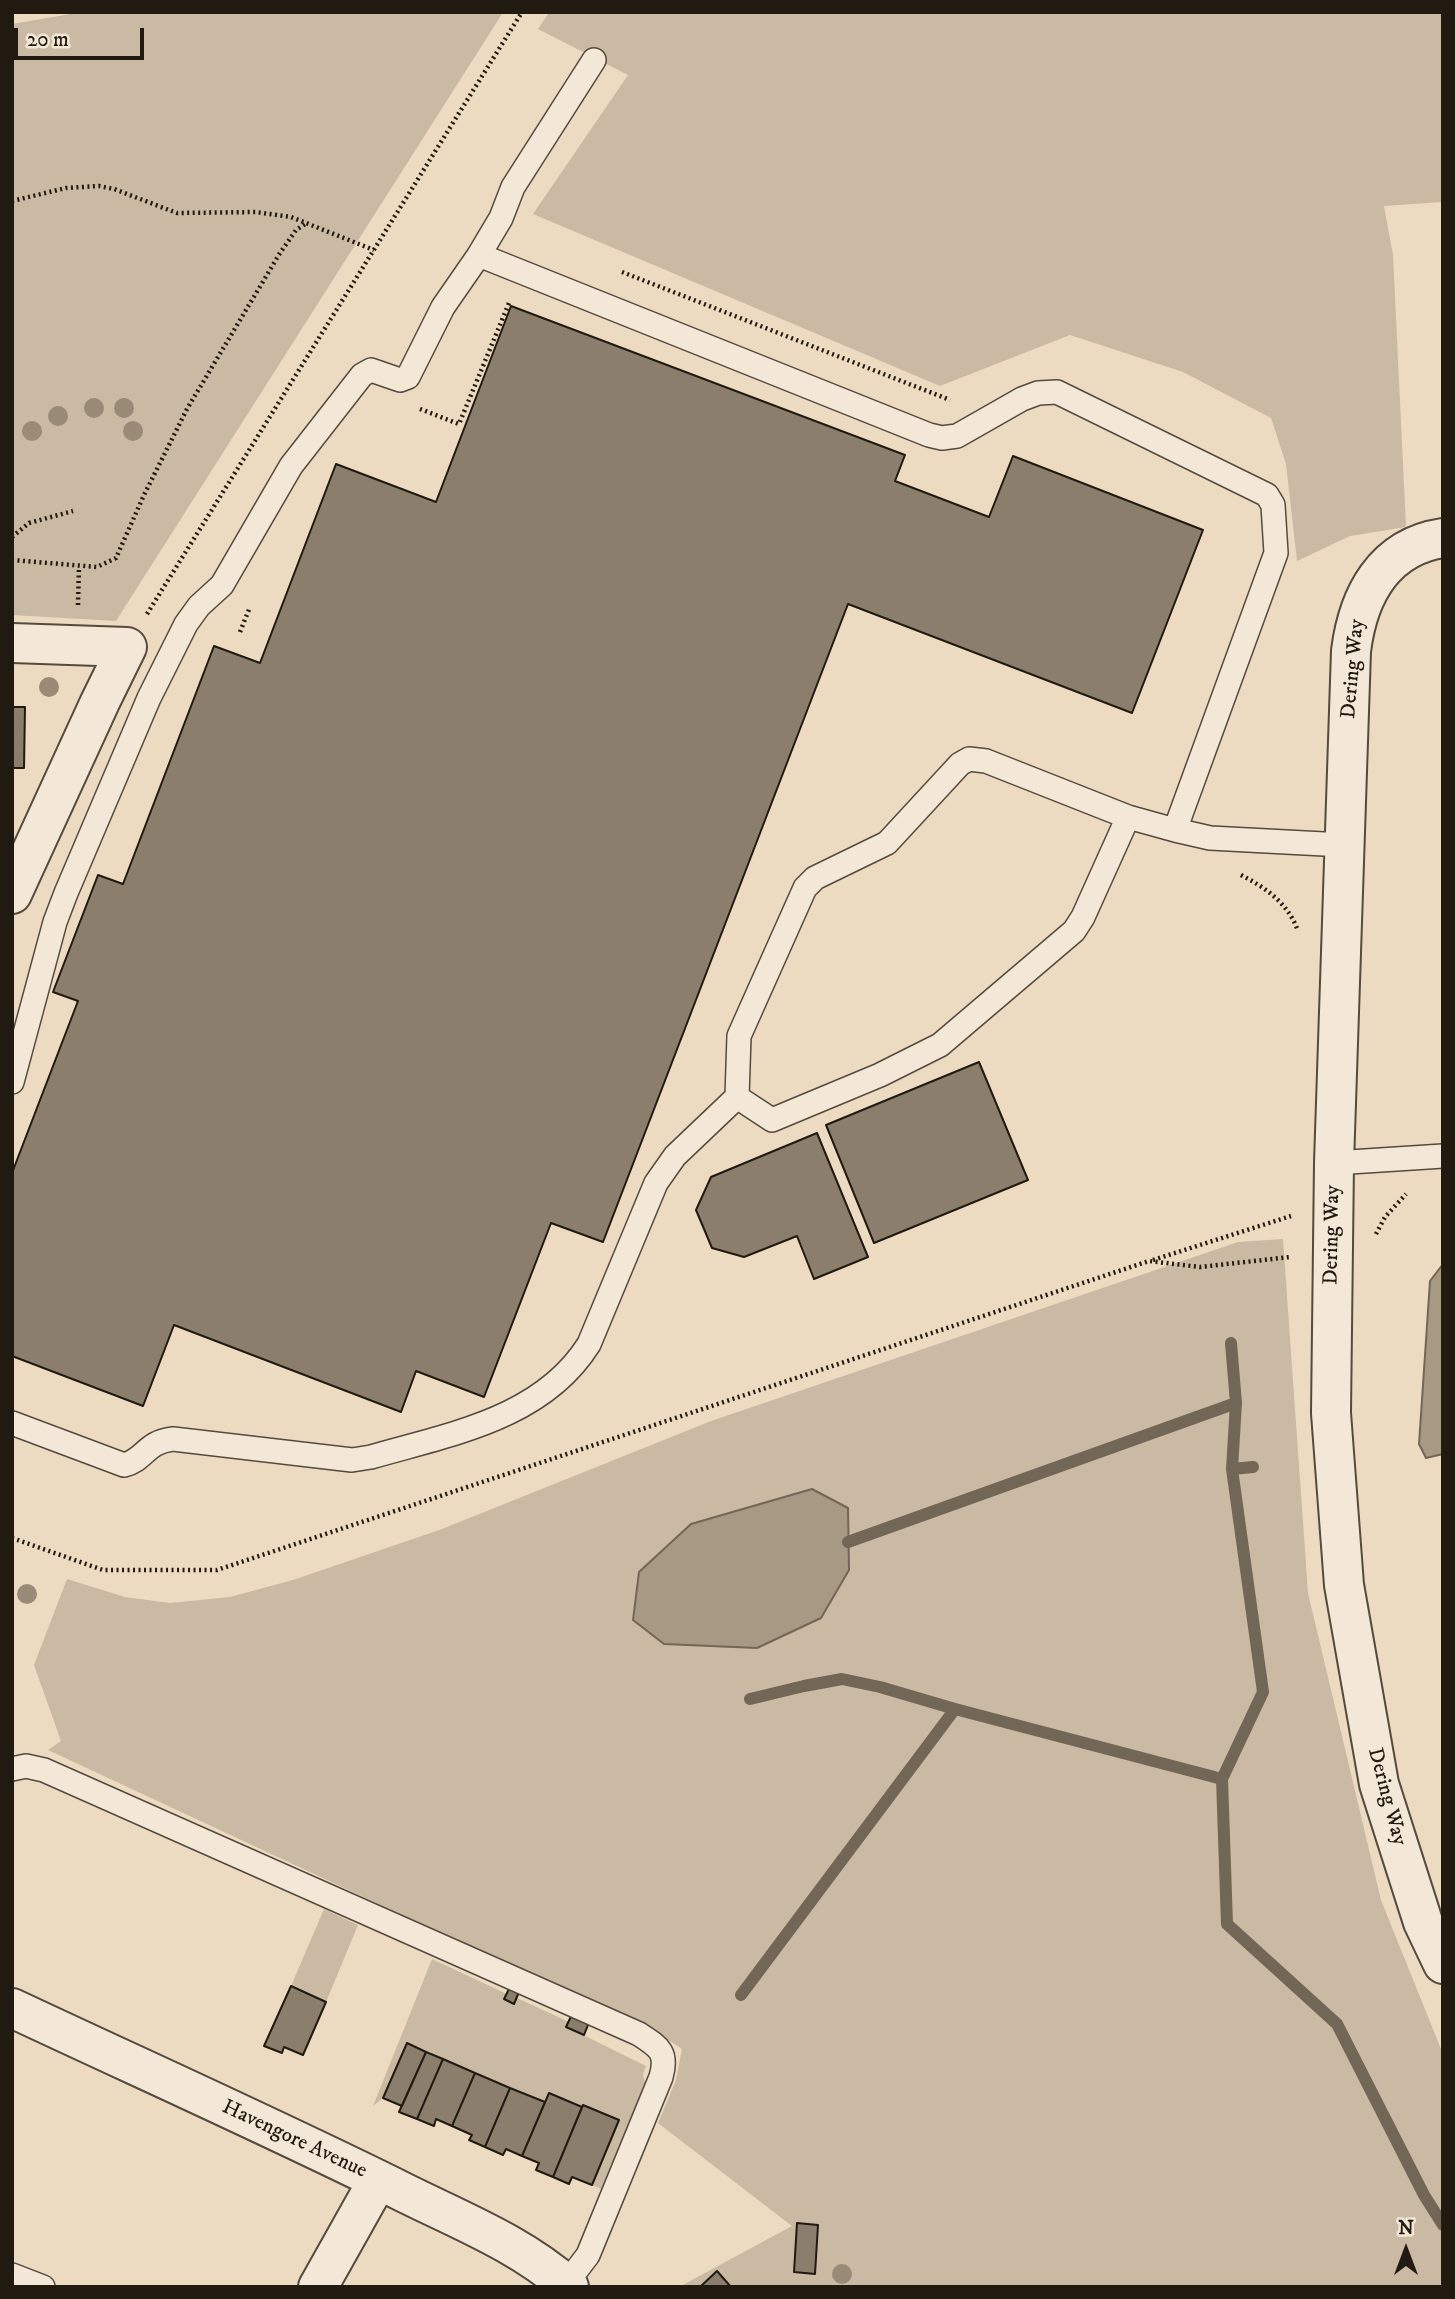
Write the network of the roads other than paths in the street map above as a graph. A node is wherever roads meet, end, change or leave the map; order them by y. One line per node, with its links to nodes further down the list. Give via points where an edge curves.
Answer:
1 (594, 60): 2 (lane, via 513,187)
2 (479, 256): 6 (lane, via 942,438 957,436 1038,393 1063,393 1267,495 1273,505 1276,553); 9 (lane, via 443,307 408,377 400,380 371,370 362,375 296,458 222,585 186,624 149,698 66,893)
3 (1443, 538): 7 (street, Dering Way, via 1419,543 1392,561 1370,588 1357,617 1351,651)
4 (12, 643): 8 (street, via 127,647)
5 (1128, 817): 6 (lane); 10 (lane, via 1074,931 940,1045 772,1120); 10 (lane, via 986,761 969,759 960,764 887,842 815,878 805,888 739,1036)
6 (1175, 830): 7 (lane, via 1210,838)
7 (1343, 845): 12 (street, Dering Way)
8 (12, 894)
9 (12, 1082)
10 (737, 1097): 13 (lane, via 675,1156 656,1183 582,1356 550,1388 500,1417 352,1460 173,1439 154,1443 124,1465)
11 (1443, 1156): 12 (lane)
12 (1334, 1163): 15 (street, Dering Way, via 1331,1413 1344,1585 1379,1784 1423,1922)
13 (12, 1423)
14 (12, 1769): 19 (lane, via 44,1770 656,2045 664,2059 662,2077 588,2255)
15 (1443, 1964)
16 (12, 2008): 17 (street, Havengore Avenue)
17 (377, 2179): 19 (street, Havengore Avenue, via 511,2246); 21 (street)
18 (12, 2275): 20 (lane)
19 (567, 2286)
20 (43, 2287)
21 (318, 2287)

